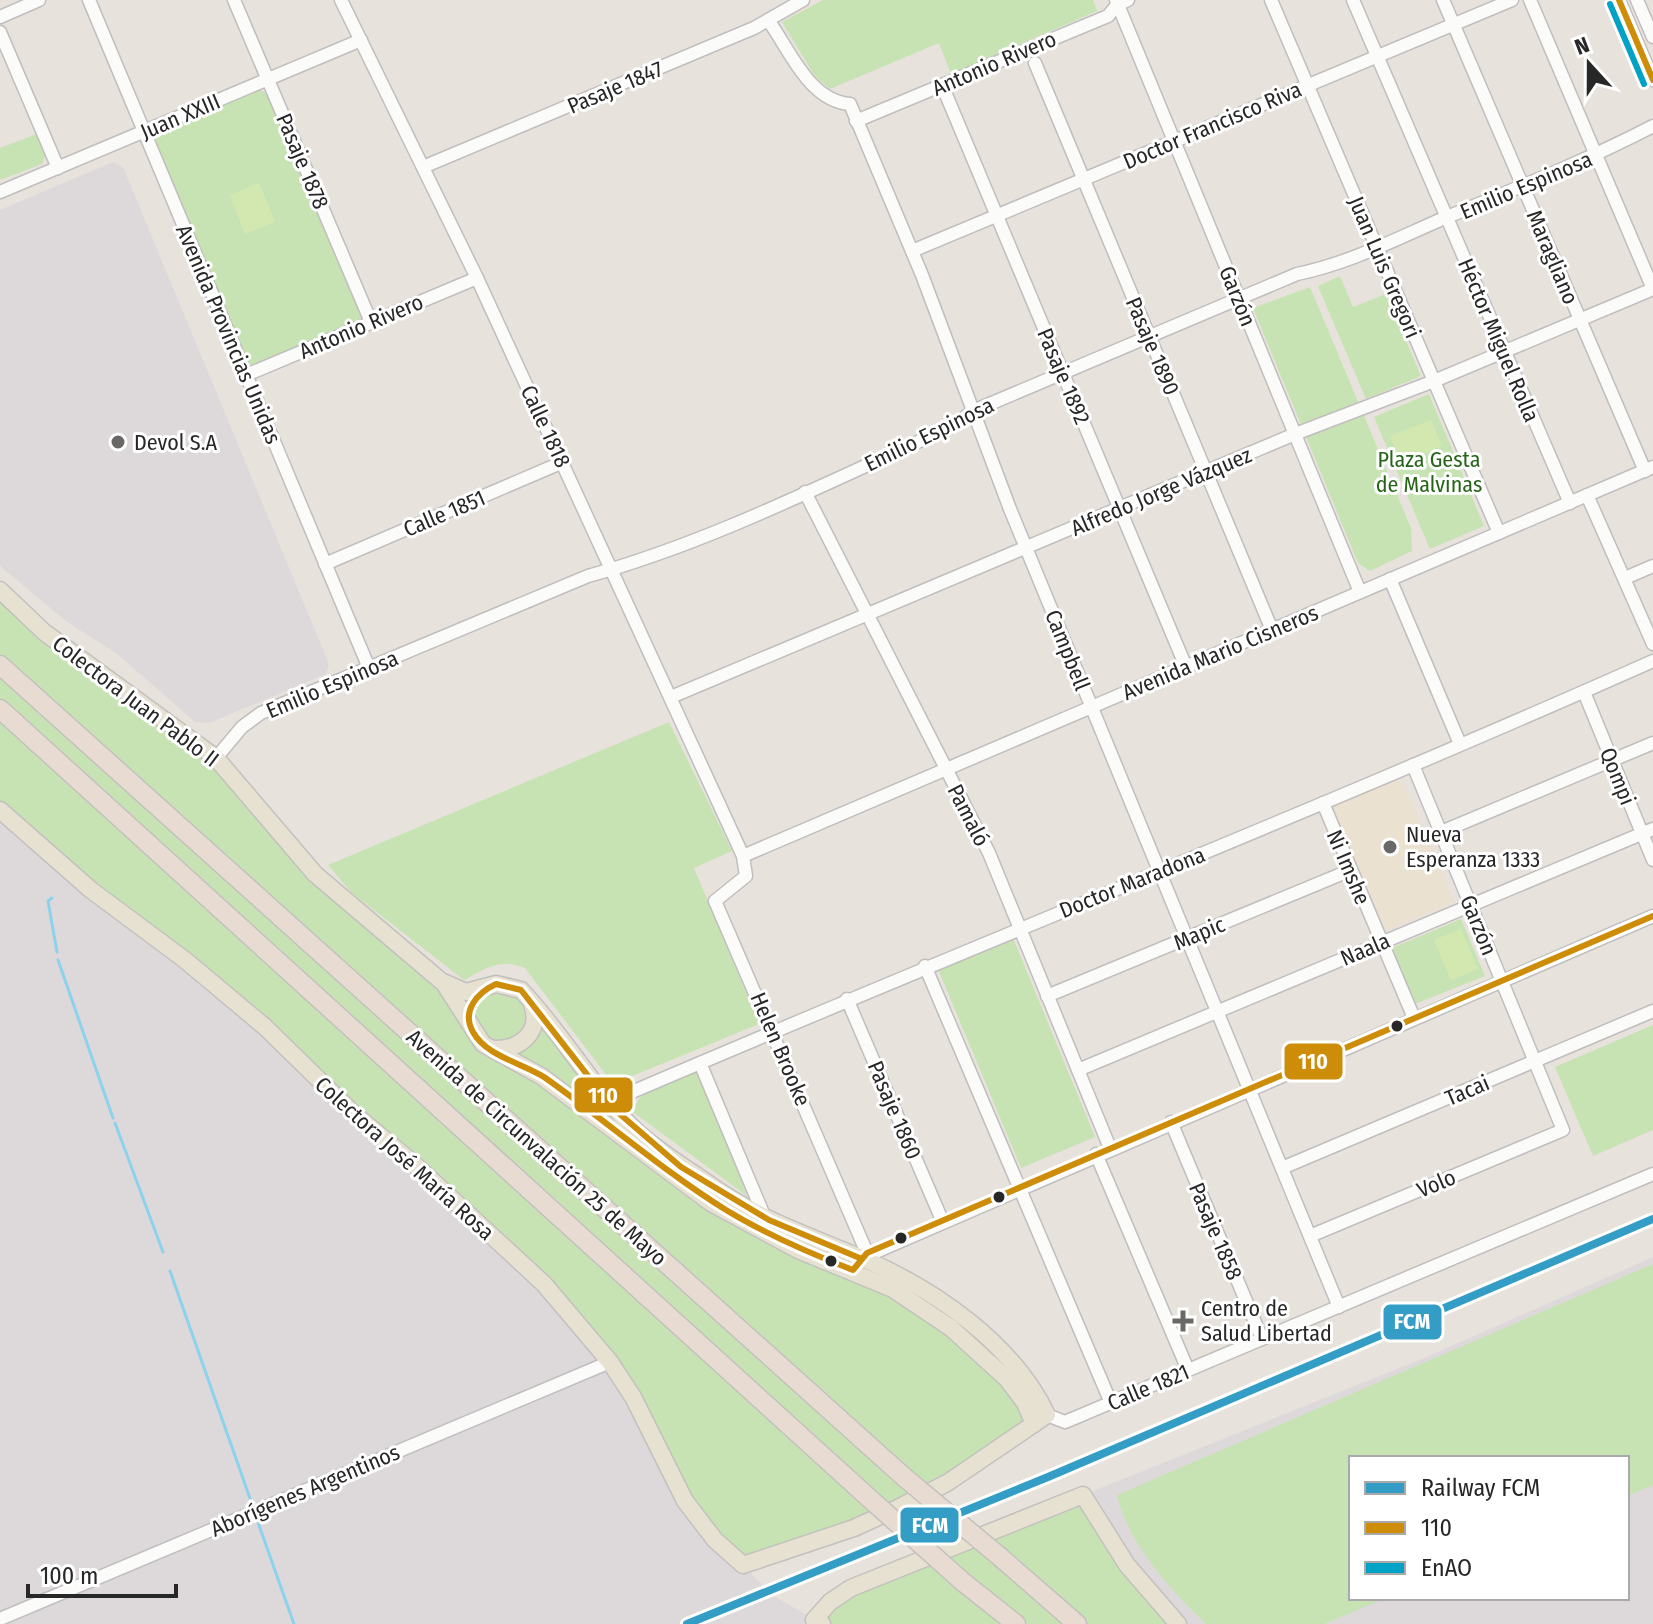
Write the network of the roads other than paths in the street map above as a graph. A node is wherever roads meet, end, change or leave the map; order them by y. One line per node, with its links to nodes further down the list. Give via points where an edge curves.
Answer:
1 (39, 0): 14 (street)
2 (89, 0): 28 (street, Avenida Provincias Unidas)
3 (234, 0): 22 (street, Pasaje 1878)
4 (341, 0): 19 (street, Calle 1818)
5 (803, 0): 15 (street, Pasaje 1847)
6 (1271, 0): 25 (street, Juan Luis Gregori)
7 (1353, 0): 20 (street, Héctor Miguel Rolla)
8 (1443, 0): 16 (street, Maragliano)
9 (1512, 0): 16 (street, Doctor Francisco Riva)
10 (1530, 0): 30 (street)
11 (1619, 0): 23 (street)
12 (1637, 0): 18 (street)
13 (1120, 2): 24 (street, Antonio Rivero, via 1108,16); 29 (street, Garzón)
14 (0, 17)
15 (768, 20): 26 (street, Campbell, via 813,87 835,103 850,104); 31 (street, Pasaje 1847)
16 (1454, 25): 20 (street, Doctor Francisco Riva); 34 (street, Maragliano)
17 (0, 32): 32 (street)
18 (1653, 37)
19 (361, 40): 22 (street, Juan XXIII); 31 (street, Calle 1818)
20 (1378, 56): 25 (street, Doctor Francisco Riva); 37 (street, Héctor Miguel Rolla)
21 (1035, 63): 33 (street, Pasaje 1890)
22 (268, 79): 28 (street, Juan XXIII); 44 (street, Pasaje 1878)
23 (1653, 80)
24 (942, 85): 26 (street, Antonio Rivero); 36 (street, Pasaje 1892)
25 (1307, 86): 29 (street, Doctor Francisco Riva); 38 (street, Juan Luis Gregori)
26 (856, 121): 39 (street, Campbell)
27 (1653, 126): 30 (street, Emilio Espinosa)
28 (144, 131): 32 (street, Juan XXIII); 48 (street, Avenida Provincias Unidas)
29 (1174, 141): 33 (street, Doctor Francisco Riva); 42 (street, Garzón)
30 (1597, 155): 34 (street, Emilio Espinosa); 41 (street)
31 (423, 167): 40 (street, Calle 1818)
32 (58, 168): 35 (street, Juan XXIII)
33 (1083, 179): 36 (street, Doctor Francisco Riva); 45 (street, Pasaje 1890)
34 (1523, 186): 37 (street, Emilio Espinosa); 43 (street, Maragliano)
35 (0, 192)
36 (997, 216): 39 (street, Doctor Francisco Riva); 47 (street, Pasaje 1892)
37 (1447, 218): 38 (street, Emilio Espinosa); 46 (street, Héctor Miguel Rolla)
38 (1376, 247): 42 (street, Emilio Espinosa); 49 (street, Juan Luis Gregori)
39 (912, 251): 50 (street, Campbell)
40 (477, 278): 44 (street, Antonio Rivero); 52 (street, Calle 1818)
41 (1653, 289): 43 (street, Alfredo Jorge Vázquez)
42 (1239, 299): 45 (street, Emilio Espinosa); 51 (street, Garzón)
43 (1580, 320): 46 (street, Alfredo Jorge Vázquez); 53 (street, Maragliano)
44 (371, 322): 48 (street, Antonio Rivero)
45 (1149, 337): 47 (street, Emilio Espinosa); 54 (street, Pasaje 1890)
46 (1505, 352): 49 (street, Alfredo Jorge Vázquez); 57 (street, Héctor Miguel Rolla)
47 (1063, 373): 50 (street, Emilio Espinosa); 58 (street, Pasaje 1892)
48 (246, 375): 61 (street, Avenida Provincias Unidas)
49 (1434, 381): 51 (street, Alfredo Jorge Vázquez); 59 (street, Juan Luis Gregori)
50 (973, 411): 55 (street, Emilio Espinosa, via 953,426); 60 (street, Campbell)
51 (1295, 434): 54 (street, Alfredo Jorge Vázquez); 67 (street, Garzón)
52 (563, 462): 61 (street, Calle 1851); 63 (street, Calle 1818)
53 (1649, 469): 56 (street, Avenida Mario Cisneros)
54 (1206, 472): 58 (street, Alfredo Jorge Vázquez); 69 (street, Pasaje 1890)
55 (805, 492): 63 (street, Emilio Espinosa); 68 (street, Pamaló)
56 (1587, 495): 57 (street, Avenida Mario Cisneros); 64 (street)
57 (1570, 503): 59 (street, Avenida Mario Cisneros)
58 (1119, 508): 60 (street, Alfredo Jorge Vázquez); 73 (street, Pasaje 1892)
59 (1499, 533): 65 (street, Avenida Mario Cisneros)
60 (1026, 548): 68 (street, Alfredo Jorge Vázquez); 77 (street, Campbell)
61 (325, 564): 74 (street, Avenida Provincias Unidas)
62 (1653, 566): 64 (street)
63 (612, 569): 74 (street, Emilio Espinosa); 76 (street, Calle 1818)
64 (1625, 578): 70 (street)
65 (1390, 579): 67 (street, Avenida Mario Cisneros); 80 (street)
66 (0, 590): 81 (main road, Colectora Juan Pablo II, via 44,632)
67 (1360, 592): 69 (street, Avenida Mario Cisneros)
68 (867, 614): 76 (street, Alfredo Jorge Vázquez); 84 (street, Pamaló)
69 (1272, 630): 73 (street, Avenida Mario Cisneros)
70 (1653, 644)
71 (1653, 661): 75 (street, Doctor Maradona)
72 (0, 665): 136 (highway, Avenida de Circunvalación 25 de Mayo, bridge, via 904,1477)
73 (1186, 667): 77 (street, Avenida Mario Cisneros)
74 (369, 668): 81 (street, Emilio Espinosa, via 261,713)
75 (1584, 692): 80 (street, Doctor Maradona); 82 (street, Qompi)
76 (671, 697): 89 (street, Calle 1818)
77 (1092, 707): 84 (street, Avenida Mario Cisneros); 92 (street, Campbell)
78 (0, 709): 135 (highway, Avenida de Circunvalación 25 de Mayo, bridge, via 869,1498)
79 (1653, 743): 82 (street)
80 (1460, 744): 83 (street, Doctor Maradona)
81 (216, 758): 99 (main road, Colectora Juan Pablo II, via 315,874)
82 (1612, 760): 87 (street, Qompi); 88 (street)
83 (1413, 765): 85 (street, Doctor Maradona); 88 (street, Garzón)
84 (946, 769): 89 (street, Avenida Mario Cisneros); 95 (street, Pamaló, via 989,853)
85 (1323, 803): 91 (street, Ni Imshe); 92 (street, Doctor Maradona)
86 (0, 810): 129 (main road, Colectora José María Rosa, via 91,890 265,1027 544,1284)
87 (1648, 831): 90 (street, Qompi); 93 (street, Naala)
88 (1441, 832): 93 (street, Garzón)
89 (743, 856): 109 (street, Helen Brooke, via 746,876 715,901)
90 (1653, 860)
91 (1351, 870): 96 (street, Mapic); 97 (street, Ni Imshe)
92 (1158, 871): 95 (street, Doctor Maradona); 96 (street, Campbell)
93 (1470, 905): 97 (street, Naala); 100 (street, Garzón)
94 (1653, 916): 100 (street)
95 (1018, 929): 98 (street, Doctor Maradona); 102 (street, Pamaló)
96 (1187, 938): 102 (street, Mapic); 105 (street, Campbell)
97 (1381, 943): 105 (street, Naala); 107 (street, Ni Imshe)
98 (925, 966): 104 (street, Doctor Maradona); 122 (street)
99 (441, 981): 101 (main road, Colectora Juan Pablo II, via 466,992); 108 (main road, Colectora Juan Pablo II)
100 (1501, 981): 107 (street); 111 (street, Garzón)
101 (484, 989): 103 (main road, Colectora Juan Pablo II, via 509,984); 108 (main road, via 471,1004)
102 (1047, 996): 113 (street, Pamaló)
103 (530, 999): 110 (main road, via 535,1012 529,1036 507,1050); 115 (main road, Colectora Juan Pablo II)
104 (847, 999): 109 (street, Doctor Maradona); 124 (street, Pasaje 1860)
105 (1217, 1011): 113 (street, Naala); 114 (street, Campbell)
106 (1653, 1011): 111 (street, Tacai)
107 (1414, 1018): 114 (street)
108 (469, 1024): 110 (main road, Colectora Juan Pablo II, via 483,1044)
109 (774, 1031): 112 (street, Doctor Maradona); 126 (street, Helen Brooke)
110 (494, 1049): 126 (main road, Colectora Juan Pablo II, via 541,1076 711,1203 788,1245)
111 (1534, 1061): 117 (street, Garzón); 120 (street, Tacai)
112 (700, 1063): 115 (street, Doctor Maradona); 123 (street)
113 (1078, 1070): 118 (street, Pamaló)
114 (1249, 1089): 116 (street); 120 (street, Campbell)
115 (611, 1101): 123 (main road, Colectora Juan Pablo II, via 628,1124 655,1145)
116 (1171, 1122): 118 (street); 128 (street, Pasaje 1858)
117 (1563, 1130): 125 (street, Volo)
118 (1110, 1148): 119 (street)
119 (1096, 1154): 122 (street); 130 (street)
120 (1282, 1168): 125 (street, Campbell)
121 (1653, 1174): 127 (street, Calle 1821)
122 (1020, 1187): 124 (street); 131 (street)
123 (765, 1218): 126 (main road, Colectora Juan Pablo II)
124 (942, 1220): 126 (street)
125 (1310, 1236): 127 (street, Campbell)
126 (861, 1260): 132 (main road, Colectora Juan Pablo II, via 951,1328 1007,1379)
127 (1339, 1307): 128 (street, Calle 1821)
128 (1262, 1339): 130 (street, Calle 1821)
129 (610, 1362): 132 (main road, Colectora José María Rosa, via 685,1501 743,1565 898,1508 947,1483); 133 (street, Aborígenes Argentinos)
130 (1188, 1370): 131 (street, Calle 1821)
131 (1111, 1403): 132 (street, Calle 1821, via 1065,1422)
132 (1040, 1419)
133 (0, 1619)
134 (815, 1623): 137 (main road, via 830,1602 851,1588 1083,1495 1127,1565)
135 (1016, 1624)
136 (1077, 1624)
137 (1178, 1624)

